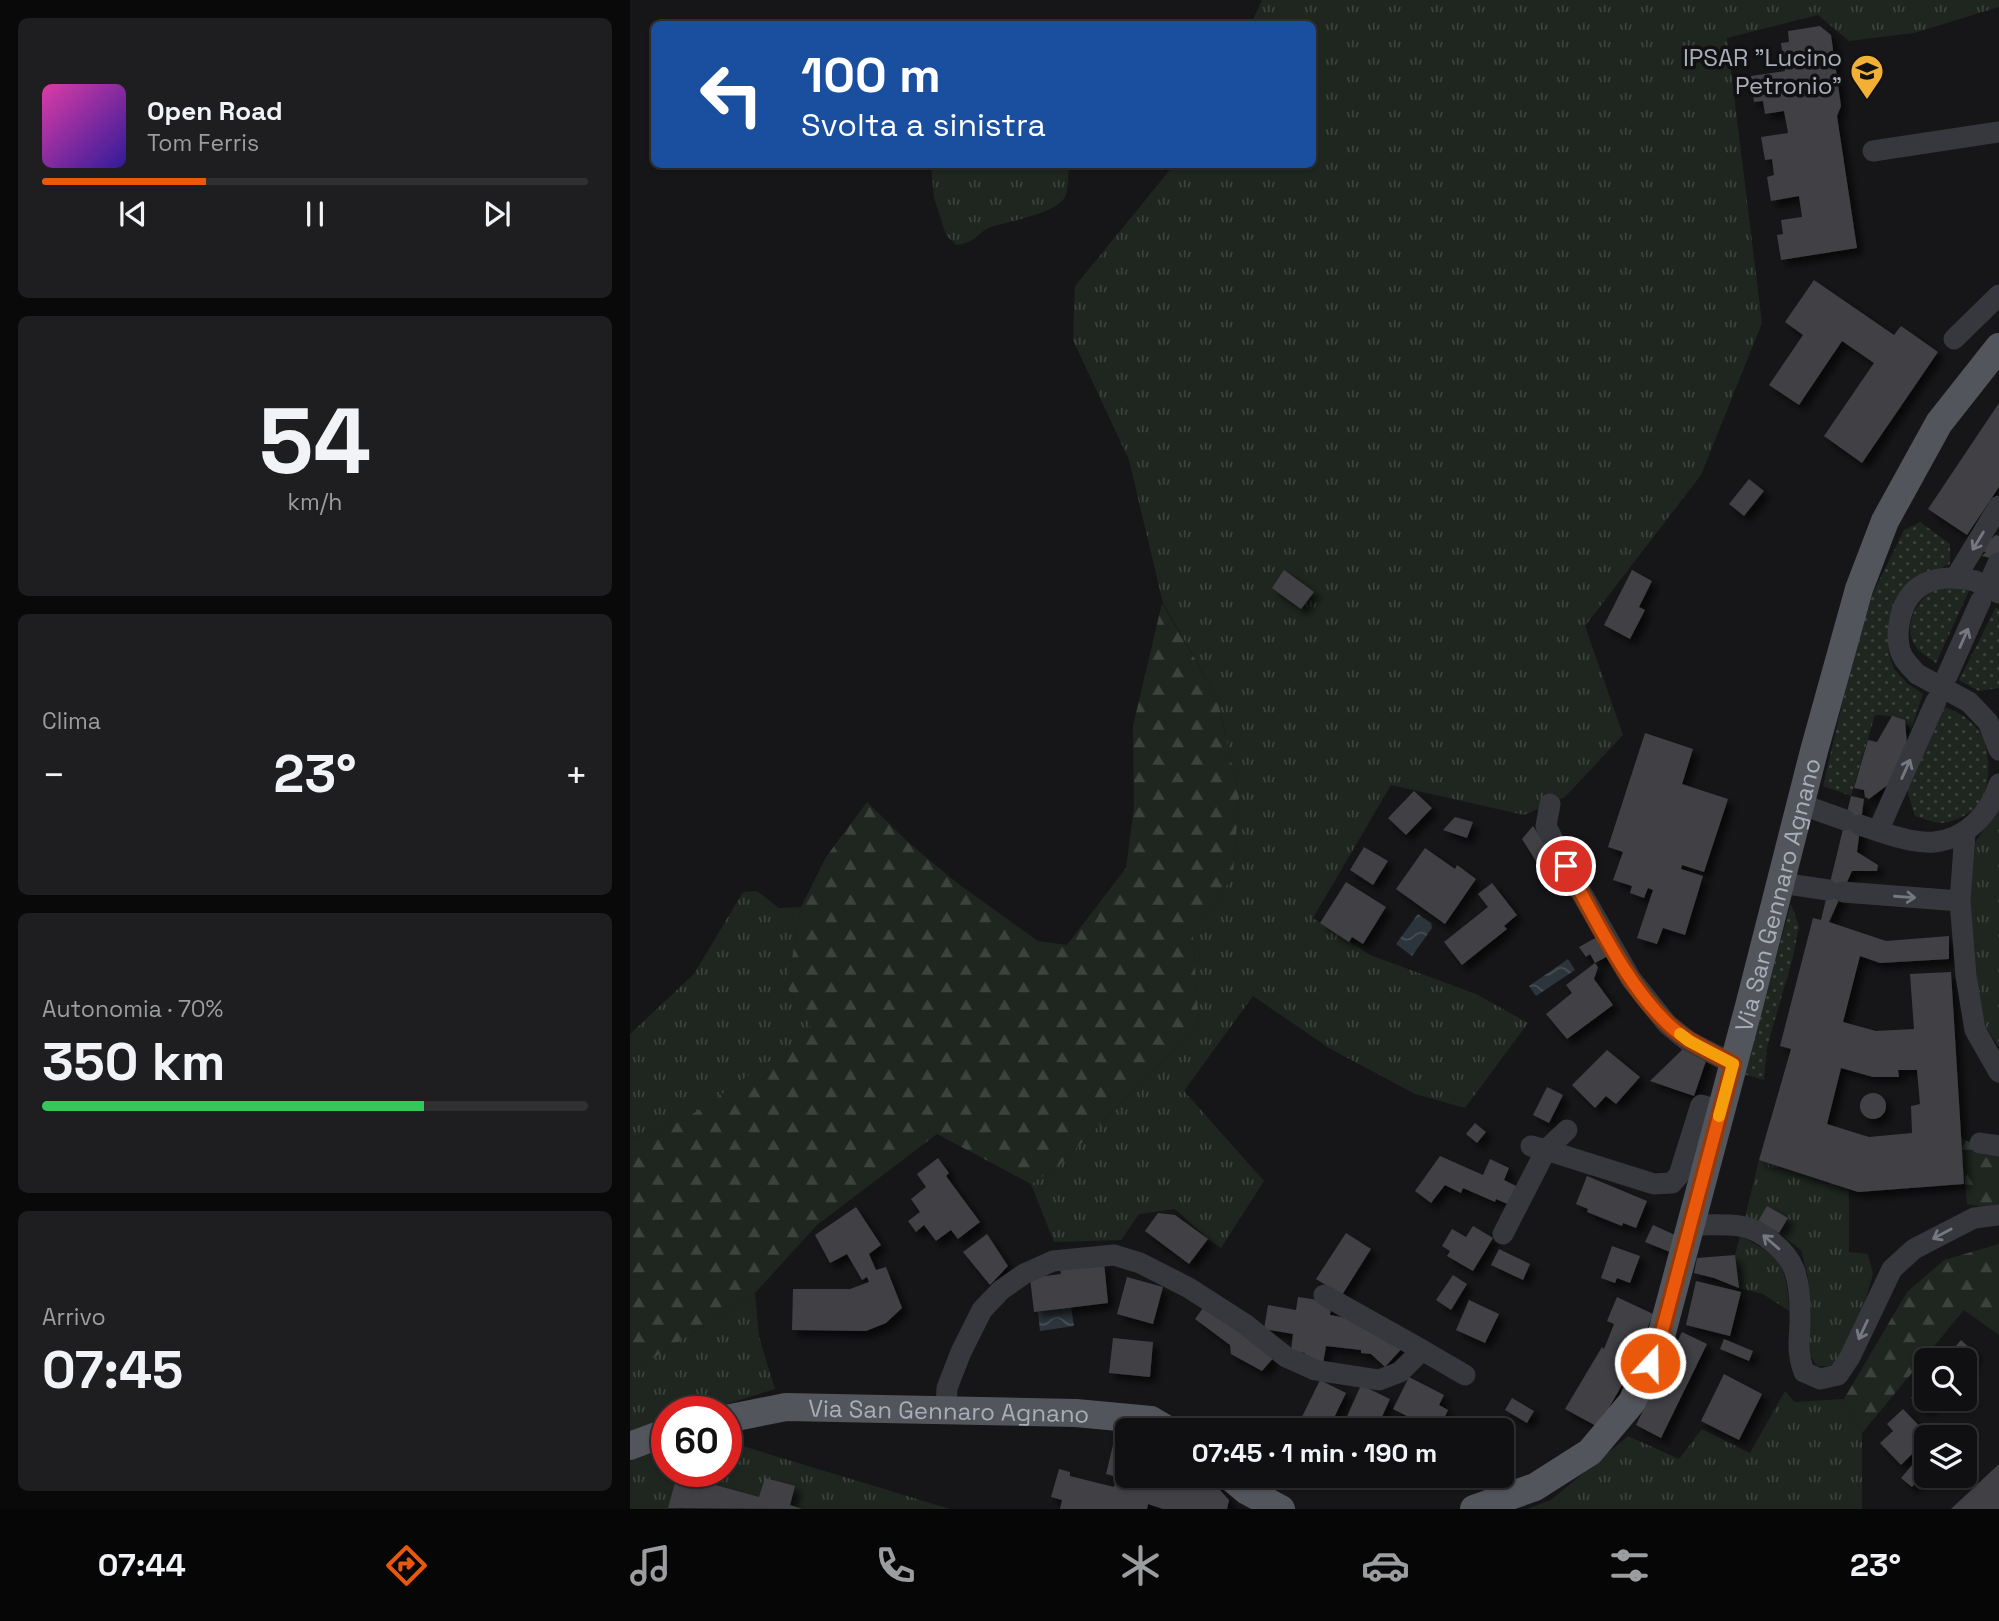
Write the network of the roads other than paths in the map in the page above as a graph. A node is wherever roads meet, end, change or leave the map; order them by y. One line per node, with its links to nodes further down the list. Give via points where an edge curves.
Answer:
1 (1999, 132): 2 (street)
2 (1873, 151)
3 (1999, 295): 4 (street)
4 (1954, 339)
5 (1999, 346): 7 (main road, Via San Gennaro Agnano)
6 (1999, 371): 7 (street)
7 (1939, 423): 15 (main road, Via San Gennaro Agnano, via 1885,521 1859,589)
8 (1999, 506): 9 (street, one-way to 9)
9 (1984, 582): 10 (street, one-way to 9); 12 (street, bridge, via 1928,582 1910,594 1901,611 1898,634 1902,657 1917,674 1969,702 1988,722)
10 (1947, 676)
11 (1936, 701): 16 (street, one-way to 11)
12 (1999, 750)
13 (1999, 784): 17 (street, via 1986,812)
14 (1549, 804): 20 (street, via 1546,826 1630,979 1667,1024)
15 (1800, 804): 16 (street); 18 (main road, Via San Gennaro Agnano)
16 (1861, 825): 17 (street, via 1933,842)
17 (1965, 833): 19 (street)
18 (1781, 883): 19 (street, one-way to 19); 20 (main road, Via San Gennaro Agnano)
19 (1960, 901): 21 (street, via 1975,1030)
20 (1733, 1064): 22 (main road, Via San Gennaro Agnano)
21 (1999, 1072)
22 (1720, 1111): 24 (street, via 1701,1105 1679,1175 1672,1183 1654,1184); 26 (main road, Via San Gennaro Agnano)
23 (1567, 1130): 24 (street)
24 (1538, 1148): 27 (street)
25 (1999, 1215): 26 (street, one-way to 26, via 1974,1217 1914,1249 1888,1278 1838,1375 1820,1379 1804,1371 1797,1353 1798,1290 1794,1268 1780,1250 1742,1226)
26 (1691, 1225): 38 (main road, Via San Gennaro Agnano, via 1659,1343 1632,1402 1590,1452 1535,1487)
27 (1503, 1234)
28 (1324, 1295): 29 (street)
29 (1422, 1350): 30 (street); 31 (street, via 1400,1372 1379,1380 1315,1370 1286,1357 1189,1288 1140,1263 1114,1255 1053,1261 1024,1274 982,1310 947,1388)
30 (1465, 1375)
31 (946, 1411): 32 (main road, Via San Gennaro Agnano, via 786,1407); 33 (main road, Via San Gennaro Agnano)
32 (742, 1416)
33 (1130, 1418)
34 (651, 1438): 35 (main road)
35 (630, 1446)
36 (1243, 1488): 37 (main road)
37 (1280, 1509)
38 (1474, 1509)

